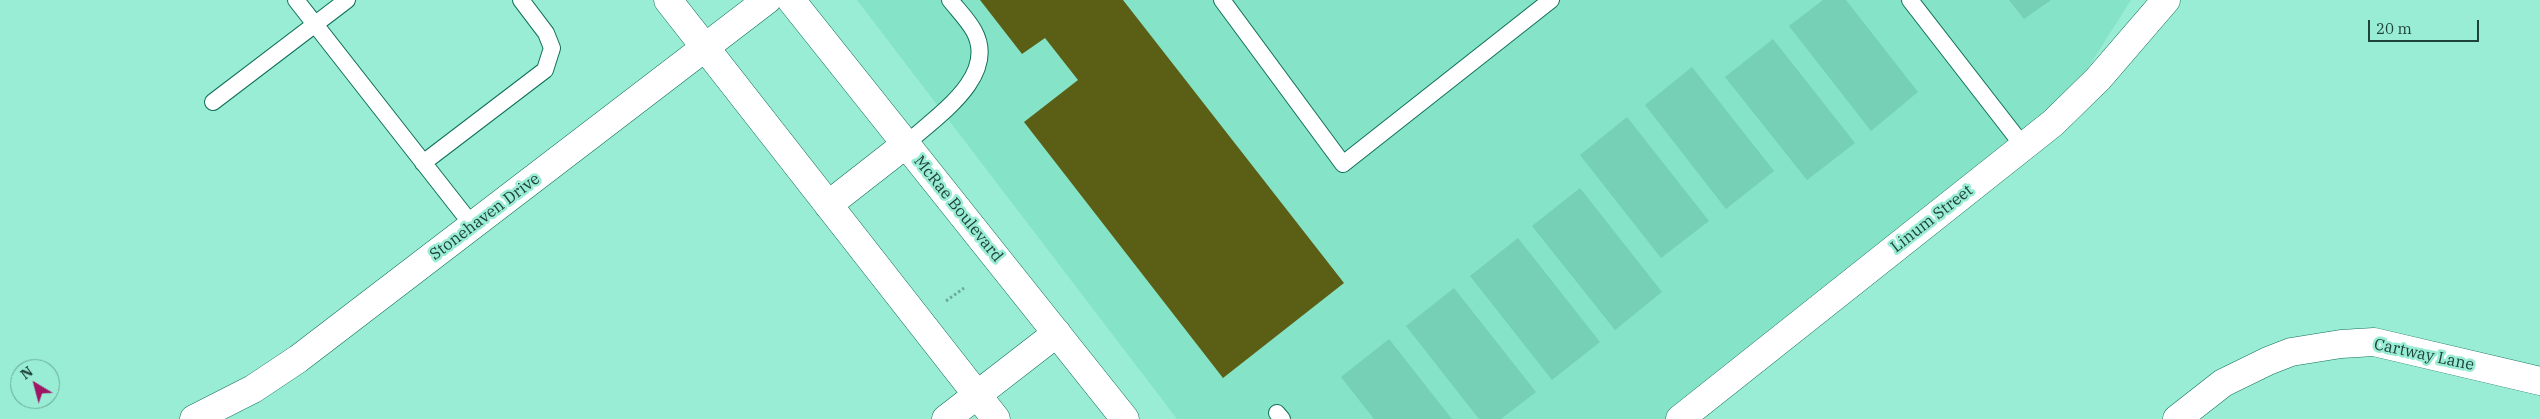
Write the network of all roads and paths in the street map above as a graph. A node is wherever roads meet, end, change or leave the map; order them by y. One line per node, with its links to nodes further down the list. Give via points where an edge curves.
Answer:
1 (296, 0): 12 (lane)
2 (347, 0): 12 (lane)
3 (521, 0): 17 (lane, via 546,33 552,48 545,70)
4 (668, 0): 13 (street)
5 (767, 0): 13 (street, Stonehaven Drive)
6 (791, 0): 15 (street, McRae Boulevard)
7 (950, 0): 15 (lane, via 974,32 979,46 979,65 968,87)
8 (1222, 0): 9 (lane, via 1343,164)
9 (1551, 0)
10 (1910, 0): 16 (lane)
11 (2166, 0): 16 (street, Linum Street, via 2098,79)
12 (315, 24): 14 (lane); 17 (lane)
13 (705, 48): 18 (street); 19 (street, Stonehaven Drive)
14 (213, 102)
15 (906, 144): 18 (street); 22 (street, McRae Boulevard)
16 (2024, 147): 29 (street, Linum Street)
17 (423, 163): 19 (lane)
18 (828, 205): 24 (street)
19 (473, 226): 25 (street, Stonehaven Drive, via 298,360 253,389)
20 (964, 288): 21 (path)
21 (942, 303)
22 (1057, 334): 24 (street); 28 (street, McRae Boulevard)
23 (2540, 381): 30 (street, Cartway Lane, via 2374,342 2341,344 2291,352 2268,361 2223,383)
24 (977, 395): 26 (street); 27 (street)
25 (194, 419)
26 (946, 419)
27 (996, 419)
28 (1125, 419)
29 (1680, 419)
30 (2177, 419)

